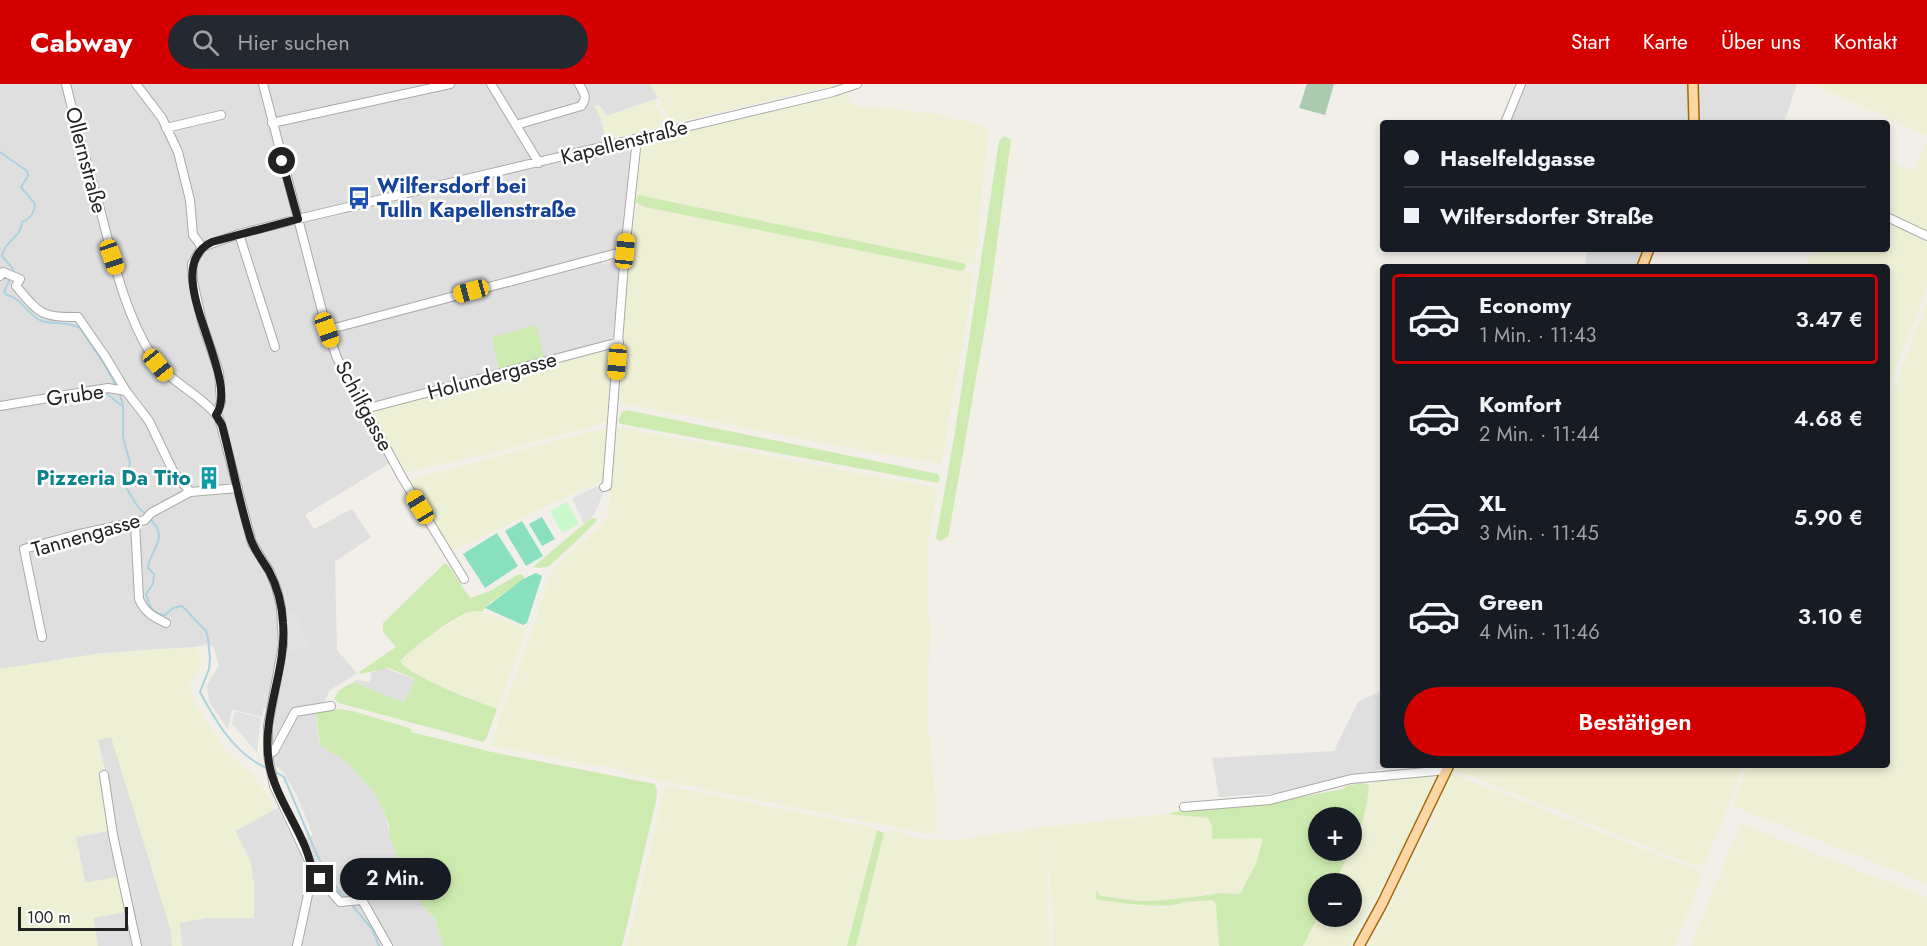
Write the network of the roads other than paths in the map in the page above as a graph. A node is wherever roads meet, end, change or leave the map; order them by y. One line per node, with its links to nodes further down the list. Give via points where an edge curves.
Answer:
1 (66, 84): 31 (street, Ollernstraße, via 112,257 138,331 166,374)
2 (136, 84): 15 (street)
3 (263, 84): 13 (street, Schilfgasse)
4 (450, 84): 13 (street)
5 (491, 84): 14 (street)
6 (579, 84): 14 (street, via 585,95 581,106)
7 (857, 84): 16 (street, Kapellenstraße)
8 (1521, 84): 11 (street)
9 (1693, 84): 12 (main road)
10 (221, 115): 15 (street)
11 (1506, 120)
12 (1694, 120)
13 (272, 123): 19 (street, Schilfgasse)
14 (516, 125): 17 (street)
15 (166, 128): 22 (street, via 178,153 190,200 193,235)
16 (637, 139): 17 (street, Kapellenstraße); 23 (street)
17 (539, 163): 19 (street, Kapellenstraße)
18 (1890, 218): 21 (street)
19 (298, 219): 20 (street, Kapellenstraße); 25 (street, Schilfgasse)
20 (239, 234): 22 (street, Kapellenstraße); 27 (street)
21 (1927, 236)
22 (202, 247): 31 (street, via 192,264 203,326 219,372 221,402)
23 (625, 251): 25 (street); 26 (street)
24 (4, 275): 28 (street, via 20,279 16,286 43,314 78,317)
25 (327, 330): 30 (street, Schilfgasse)
26 (619, 342): 30 (street, Holundergasse); 32 (street)
27 (275, 347)
28 (124, 391): 29 (street, Grube, via 108,388); 34 (street, Grube, via 149,421 173,471)
29 (0, 406)
30 (365, 410): 36 (street, Schilfgasse)
31 (216, 415): 33 (street)
32 (604, 486)
33 (238, 488): 34 (street); 40 (street, via 252,543 277,590 284,626 268,726)
34 (190, 492): 35 (street, Tannengasse)
35 (135, 523): 37 (street, via 139,599 150,616); 38 (street, Tannengasse, via 24,549)
36 (464, 579)
37 (166, 623)
38 (42, 637)
39 (331, 706): 40 (street, via 295,712)
40 (268, 755): 45 (street, via 274,786 310,859)
41 (1440, 768): 44 (street, via 1351,779 1270,800)
42 (1448, 768): 49 (main road)
43 (104, 775): 46 (street)
44 (1184, 807)
45 (312, 876): 47 (street); 48 (street, via 320,879 340,902 362,900)
46 (137, 946)
47 (297, 946)
48 (388, 946)
49 (1359, 946)

